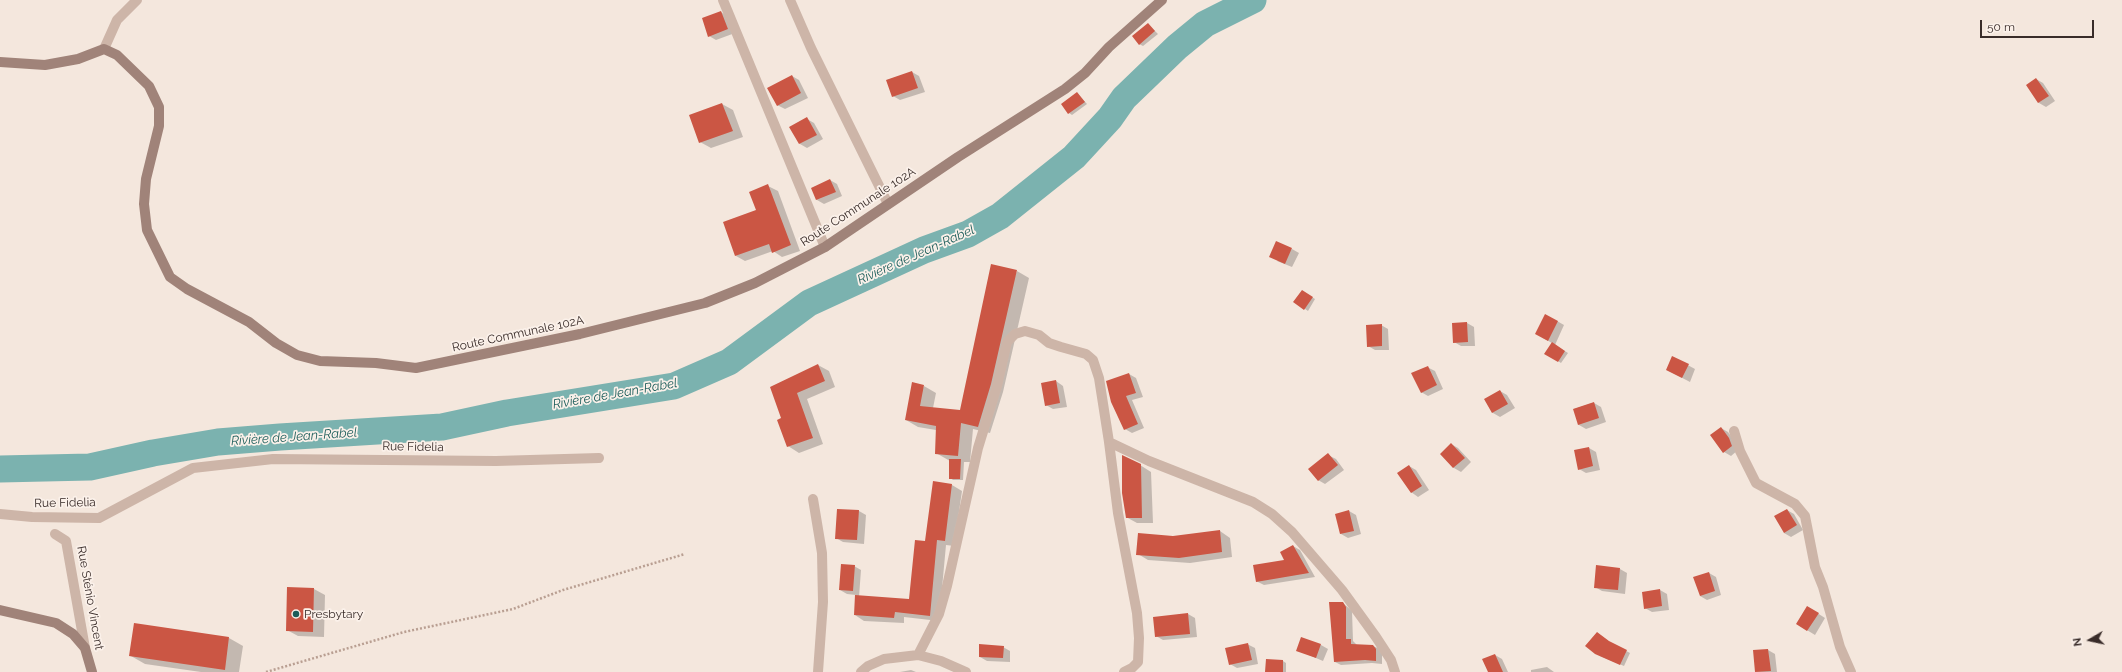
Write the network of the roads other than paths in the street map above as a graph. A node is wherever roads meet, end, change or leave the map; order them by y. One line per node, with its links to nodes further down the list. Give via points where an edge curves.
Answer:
1 (137, 0): 5 (street, via 117,20)
2 (722, 0): 8 (street)
3 (790, 0): 7 (street)
4 (1162, 0): 7 (street, Route Communale 102A, via 1065,89)
5 (104, 49): 6 (street, via 78,59 57,63 23,65); 8 (street, Route Communale 102A, via 117,55 149,86 158,107 159,126 146,179 144,204 147,230 170,277 187,290 249,322 276,343 297,355 320,362 376,363 416,368 580,334 705,303 755,283)
6 (0, 62)
7 (888, 204): 8 (street, Route Communale 102A)
8 (826, 247)
9 (1734, 431): 24 (street, via 1740,451 1756,483 1795,504 1805,516 1815,567 1840,647)
10 (1109, 442): 17 (street, via 1093,360 1086,354 1049,343 1039,335 1025,331 1015,334 1007,342 978,448 939,614); 22 (street, via 1139,638 1138,662); 23 (street, via 1149,461 1253,502 1272,514 1292,532 1342,590 1376,637)
11 (599, 458): 13 (street, Rue Fidelia, via 496,461 273,459 193,468 99,518)
12 (814, 499): 19 (street, via 822,553 823,602)
13 (0, 514)
14 (55, 534): 16 (street, Rue Sténio Vincent, via 66,541)
15 (0, 610): 16 (street, via 56,623 73,634)
16 (85, 648): 18 (street, Rue Sténio Vincent)
17 (918, 655): 20 (street, via 884,659); 21 (street)
18 (92, 672)
19 (818, 672)
20 (861, 672)
21 (966, 672)
22 (1124, 672)
23 (1396, 672)
24 (1851, 672)

